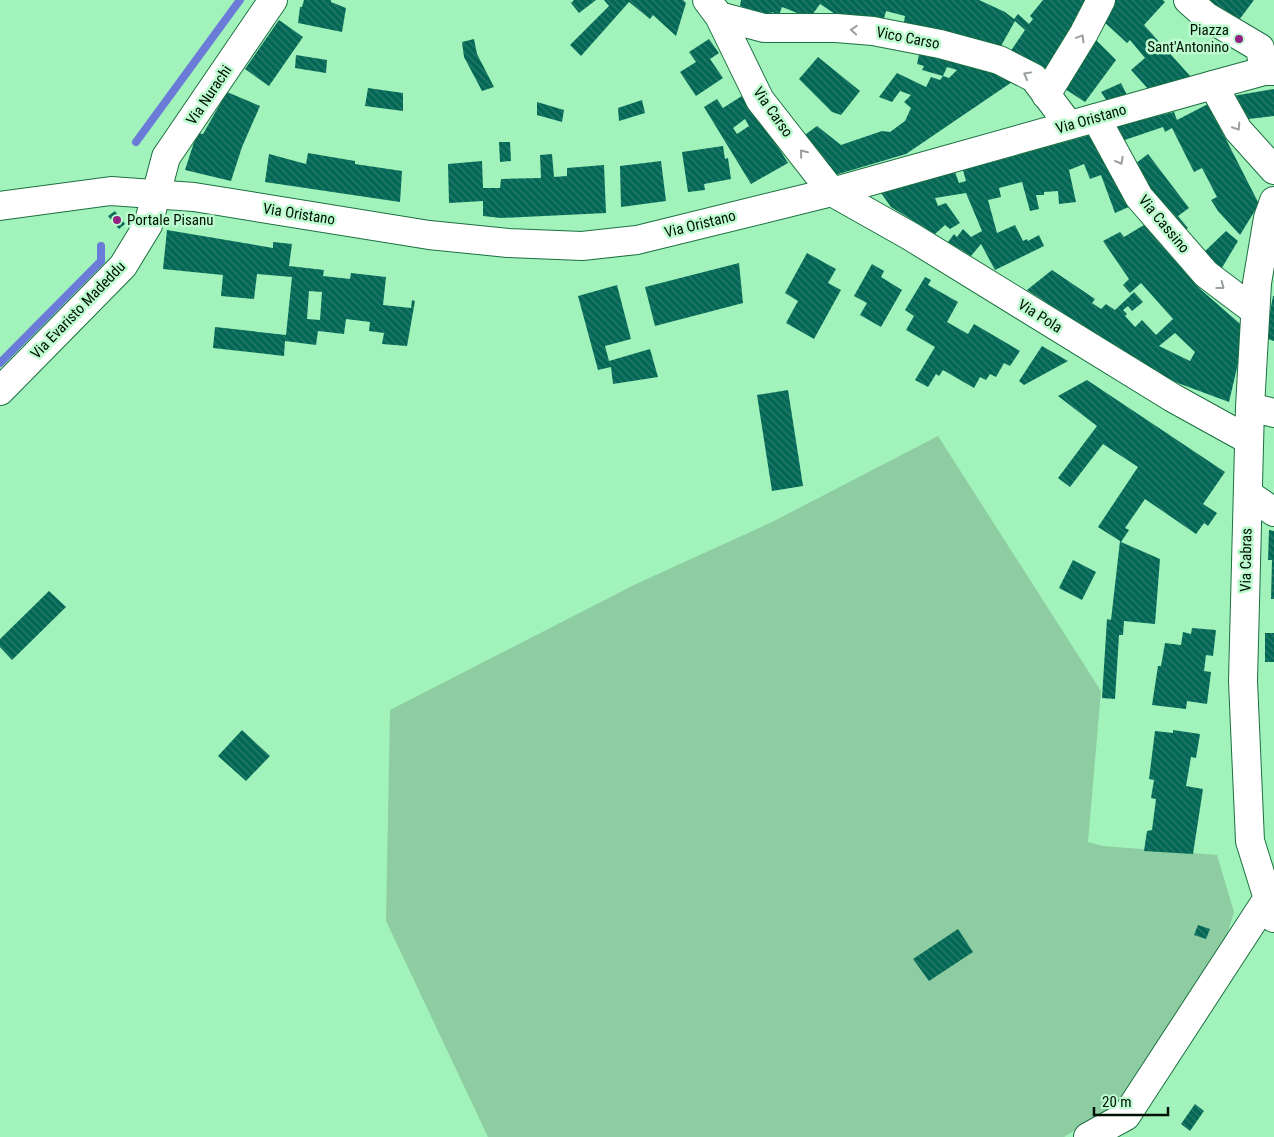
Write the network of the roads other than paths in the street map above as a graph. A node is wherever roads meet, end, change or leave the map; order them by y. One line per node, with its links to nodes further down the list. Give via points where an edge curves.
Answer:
1 (273, 0): 12 (street, Via Nurachi, via 166,158)
2 (1102, 0): 7 (street, one-way to 2)
3 (1188, 0): 5 (street, via 1206,16 1260,48)
4 (713, 8): 7 (street, Vico Carso, one-way to 4, via 1034,78 999,60 940,44 873,31 764,28); 11 (street, Via Carso, one-way to 4, via 760,100)
5 (1269, 71): 6 (street, Via Oristano)
6 (1213, 85): 8 (street, Via Oristano); 10 (street, one-way to 10, via 1238,130)
7 (1046, 95): 9 (street, Vico Carso)
8 (1096, 118): 9 (street, Via Oristano); 15 (street, Via Cassino, one-way to 15, via 1139,197 1206,274)
9 (1069, 126): 11 (street, Via Oristano)
10 (1274, 170)
11 (832, 192): 12 (street, Via Oristano, via 637,240 582,246 429,235 194,197); 18 (street, Via Pola, via 918,241 1173,398)
12 (155, 194): 14 (street, Via Oristano, via 111,192); 16 (street, Via Evaristo Madeddu, via 148,225 123,266)
13 (1274, 201): 15 (street, Via Cabras, via 1268,218)
14 (0, 206)
15 (1255, 311): 17 (street, Via Cabras)
16 (0, 391)
17 (1262, 410): 18 (street, Via Cabras)
18 (1249, 440): 19 (street, Via Cabras)
19 (1248, 494): 20 (street); 21 (street, Via Cabras, via 1243,681 1246,770 1250,841)
20 (1274, 512)
21 (1271, 908): 22 (street, via 1126,1116)
22 (1088, 1137)

